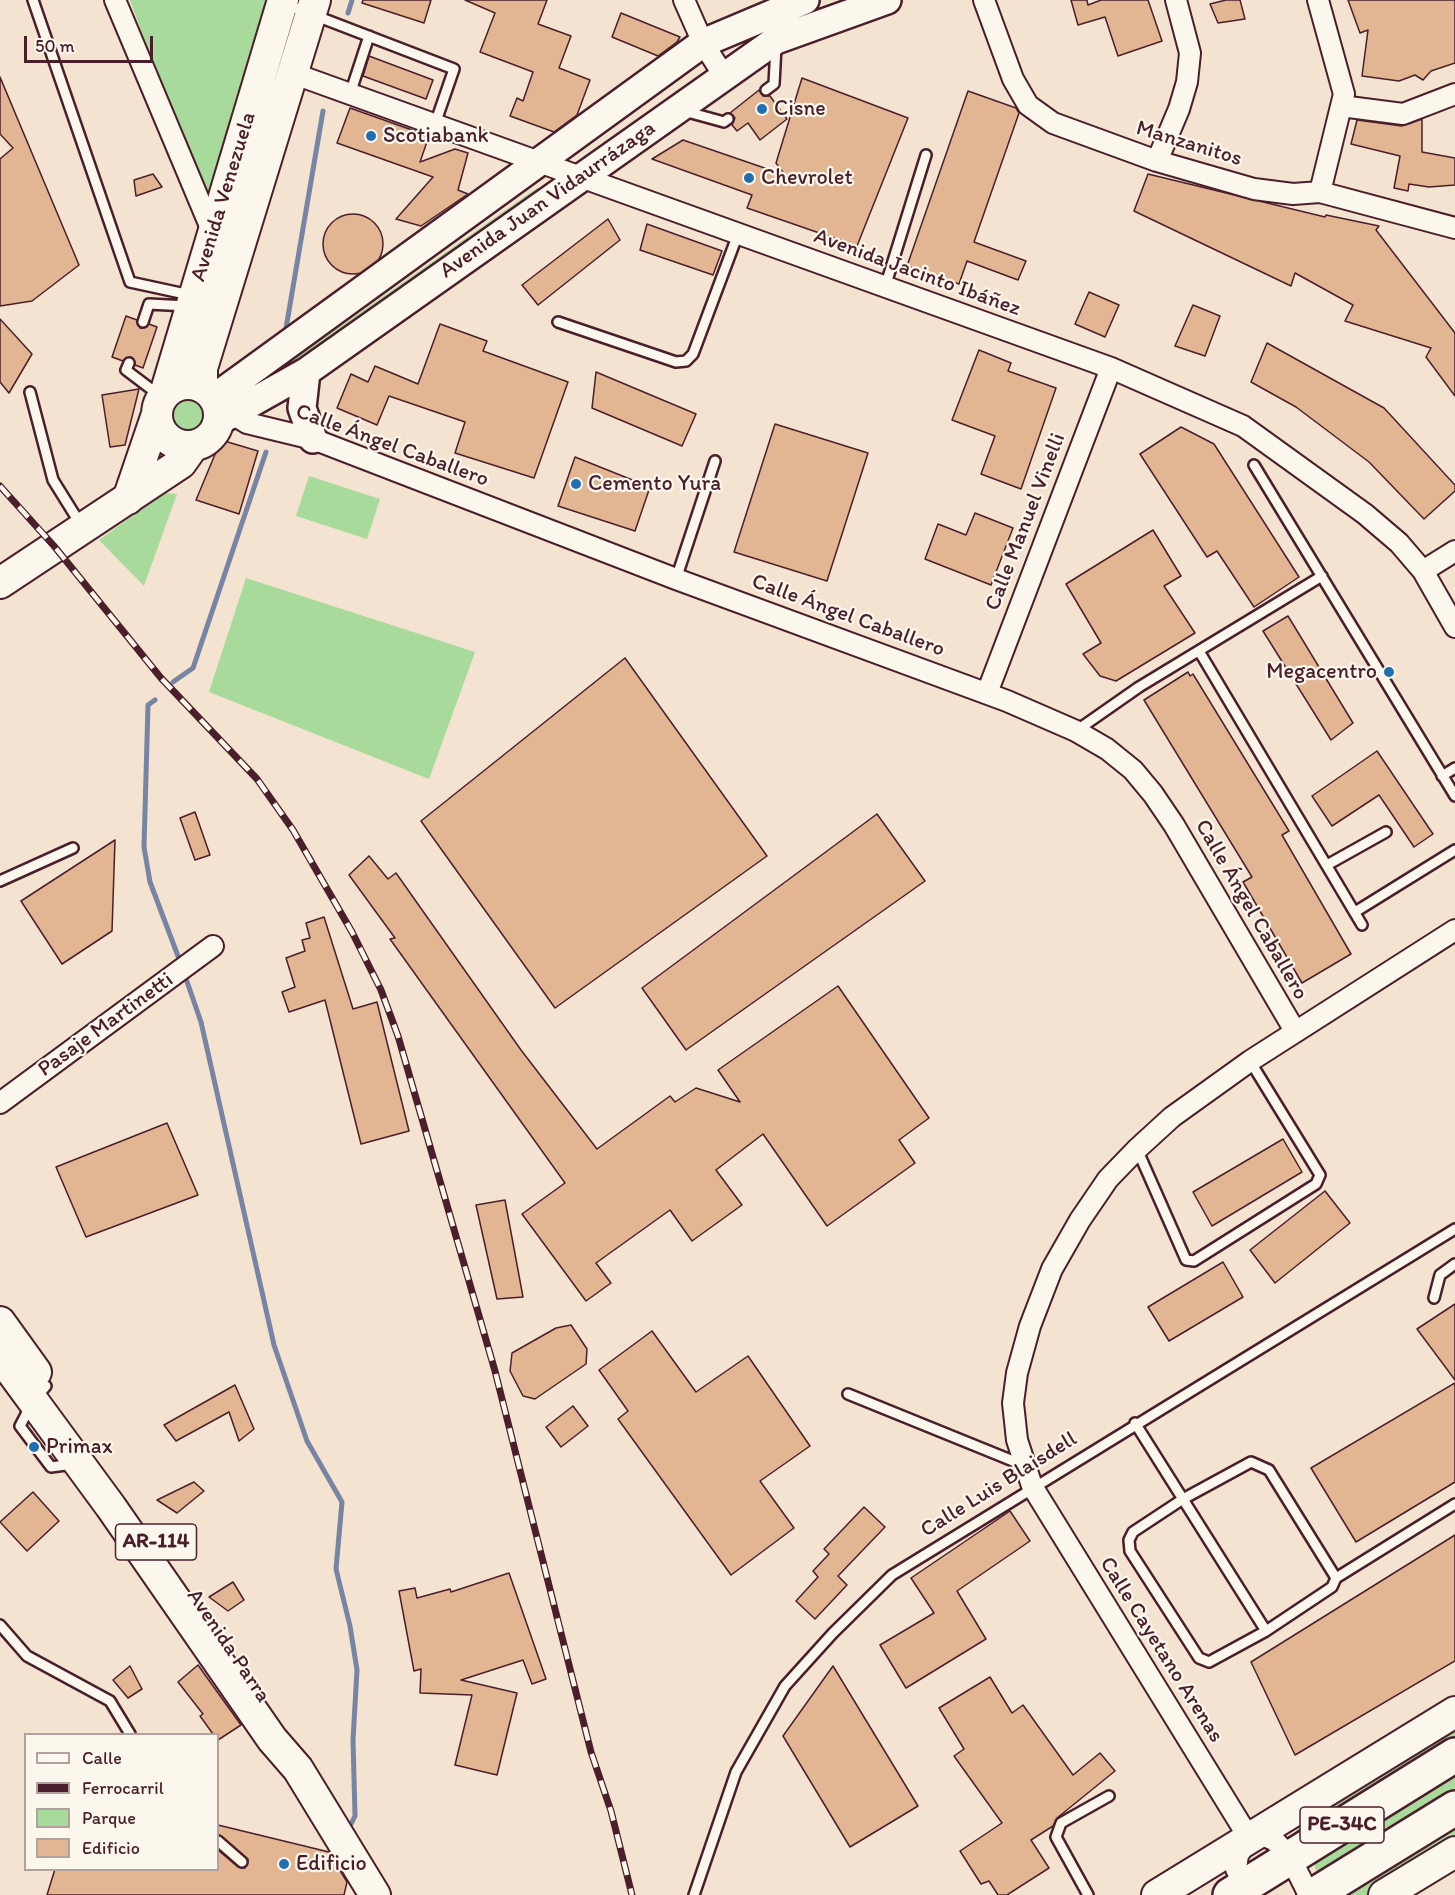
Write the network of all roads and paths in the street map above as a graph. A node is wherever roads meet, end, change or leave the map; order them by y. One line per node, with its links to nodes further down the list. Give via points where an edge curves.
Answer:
1 (33, 0): 34 (lane, via 130,282)
2 (115, 0): 32 (street)
3 (684, 0): 13 (street)
4 (805, 0): 13 (main road, Avenida Juan Vidaurrázaga)
5 (887, 0): 12 (main road, Avenida Juan Vidaurrázaga)
6 (984, 0): 24 (street, Manzanitos, via 1013,79 1028,105 1053,123)
7 (1176, 0): 24 (street, via 1190,53 1187,82)
8 (1318, 0): 19 (street, via 1344,94)
9 (283, 2): 10 (lane); 32 (main road, Avenida Venezuela)
10 (313, 6): 11 (lane); 14 (main road, Avenida Venezuela)
11 (369, 36): 17 (lane); 22 (lane, via 454,69)
12 (776, 40): 15 (main road, Avenida Juan Vidaurrázaga); 16 (lane, via 774,84)
13 (703, 43): 15 (street); 25 (main road, Avenida Juan Vidaurrázaga)
14 (292, 73): 17 (street, Avenida Jacinto Ibáñez); 32 (main road, Avenida Venezuela)
15 (724, 76): 20 (main road, Avenida Juan Vidaurrázaga)
16 (766, 90)
17 (350, 94): 22 (street, Avenida Jacinto Ibáñez)
18 (1455, 94): 19 (street, via 1403,114)
19 (1341, 106): 27 (street)
20 (676, 109): 21 (lane, via 724,122); 26 (main road, Avenida Juan Vidaurrázaga)
21 (728, 119)
22 (435, 124): 25 (street, Avenida Jacinto Ibáñez)
23 (926, 155): 33 (lane)
24 (1157, 161): 27 (street, Manzanitos, via 1254,189 1293,194)
25 (540, 162): 26 (street, Avenida Jacinto Ibáñez); 28 (main road, Avenida Juan Vidaurrázaga)
26 (581, 177): 30 (street, Avenida Jacinto Ibáñez); 31 (main road, Avenida Juan Vidaurrázaga)
27 (1320, 192): 29 (street, Manzanitos)
28 (471, 212): 31 (main road); 42 (main road, Avenida Juan Vidaurrázaga)
29 (1455, 228)
30 (738, 234): 33 (street, Avenida Jacinto Ibáñez); 35 (lane, via 693,354 686,361 676,362)
31 (492, 240): 39 (main road, Avenida Juan Vidaurrázaga)
32 (226, 243): 34 (main road, Avenida Venezuela); 42 (main road, Avenida Venezuela, via 202,368)
33 (885, 287): 38 (street, Avenida Jacinto Ibáñez)
34 (191, 301): 36 (lane, via 149,304); 41 (main road, Avenida Venezuela)
35 (558, 321)
36 (142, 322)
37 (129, 363): 41 (lane, via 126,370)
38 (1111, 368): 49 (street, Avenida Jacinto Ibáñez, via 1243,426 1365,514 1400,543); 55 (street, Calle Manuel Vinelli)
39 (306, 372): 42 (main road, Avenida Juan Vidaurrázaga); 43 (main road, via 302,408)
40 (30, 392): 47 (lane, via 53,480)
41 (161, 403): 42 (main road, via 186,384); 42 (main road, via 159,427 172,443); 46 (main road)
42 (217, 416): 43 (street, Calle Ángel Caballero); 46 (main road, via 181,463)
43 (313, 439): 51 (street, Calle Ángel Caballero)
44 (715, 461): 51 (lane)
45 (1254, 465): 50 (lane)
46 (128, 499): 47 (main road)
47 (83, 527): 52 (main road)
48 (1455, 551): 49 (street)
49 (1423, 571): 53 (street, Avenida Jacinto Ibáñez)
50 (1322, 576): 54 (lane); 58 (lane)
51 (676, 579): 55 (street, Calle Ángel Caballero)
52 (0, 583)
53 (1455, 627)
54 (1199, 651): 56 (lane); 63 (lane)
55 (987, 693): 56 (street, Calle Ángel Caballero)
56 (1076, 730): 69 (street, Calle Ángel Caballero, via 1133,770 1153,794)
57 (1455, 768): 58 (lane)
58 (1442, 776): 59 (lane)
59 (1455, 796)
60 (1386, 832): 63 (lane)
61 (73, 848): 64 (lane)
62 (1455, 850): 65 (lane)
63 (1327, 866): 65 (lane)
64 (0, 881)
65 (1355, 912): 66 (lane)
66 (1362, 925)
67 (1455, 930): 69 (street, Calle Cayetano Arenas)
68 (213, 946): 71 (street, Pasaje Martinetti)
69 (1294, 1031): 70 (street, Calle Cayetano Arenas)
70 (1250, 1061): 72 (street, Calle Cayetano Arenas, via 1172,1117); 72 (lane, via 1320,1175 1316,1184 1194,1261 1186,1260)
71 (0, 1103)
72 (1137, 1149): 81 (street, Calle Cayetano Arenas, via 1108,1179 1080,1220 1052,1269 1030,1326 1012,1403)
73 (1455, 1229): 80 (lane, Calle Luis Blaisdell)
74 (1455, 1264): 75 (lane, via 1440,1275)
75 (1434, 1298)
76 (0, 1322): 78 (main road, Avenida Parra / AR-114)
77 (0, 1356): 78 (main road, Avenida Parra / AR-114)
78 (39, 1393): 91 (main road, Avenida Parra / AR-114, via 79,1463 272,1739); 91 (main road, Avenida Parra / AR-114, via 127,1498 284,1727)
79 (848, 1394): 81 (lane)
80 (1135, 1424): 82 (lane, Calle Luis Blaisdell); 83 (lane)
81 (1025, 1466): 82 (street, Calle Cayetano Arenas)
82 (1032, 1486): 94 (street, Calle Cayetano Arenas); 101 (lane, Calle Luis Blaisdell, via 892,1575 785,1686 736,1772)
83 (1183, 1499): 85 (lane, via 1251,1462 1260,1465 1269,1470); 87 (lane); 87 (lane, via 1133,1532 1130,1551 1199,1658 1209,1662)
84 (1455, 1504): 85 (lane)
85 (1336, 1578): 87 (lane, via 1332,1587)
86 (0, 1625): 89 (lane, via 27,1656 110,1701)
87 (1266, 1631)
88 (1455, 1712): 94 (main road)
89 (129, 1733)
90 (1455, 1755): 97 (highway, PE-34C)
91 (300, 1772): 100 (main road, Avenida Parra)
92 (1109, 1796): 102 (lane, via 1061,1823 1056,1838)
93 (1455, 1808): 104 (highway, PE-34C)
94 (1249, 1838): 97 (street, via 1264,1836 1274,1840); 99 (street, via 1238,1855 1236,1869); 103 (main road)
95 (219, 1842): 98 (lane)
96 (1455, 1852): 105 (main road)
97 (1290, 1857): 99 (highway, PE-34C); 104 (street)
98 (242, 1863)
99 (1242, 1892)
100 (375, 1895)
101 (694, 1895)
102 (1088, 1895)
103 (1157, 1895)
104 (1311, 1895)
105 (1384, 1895)

